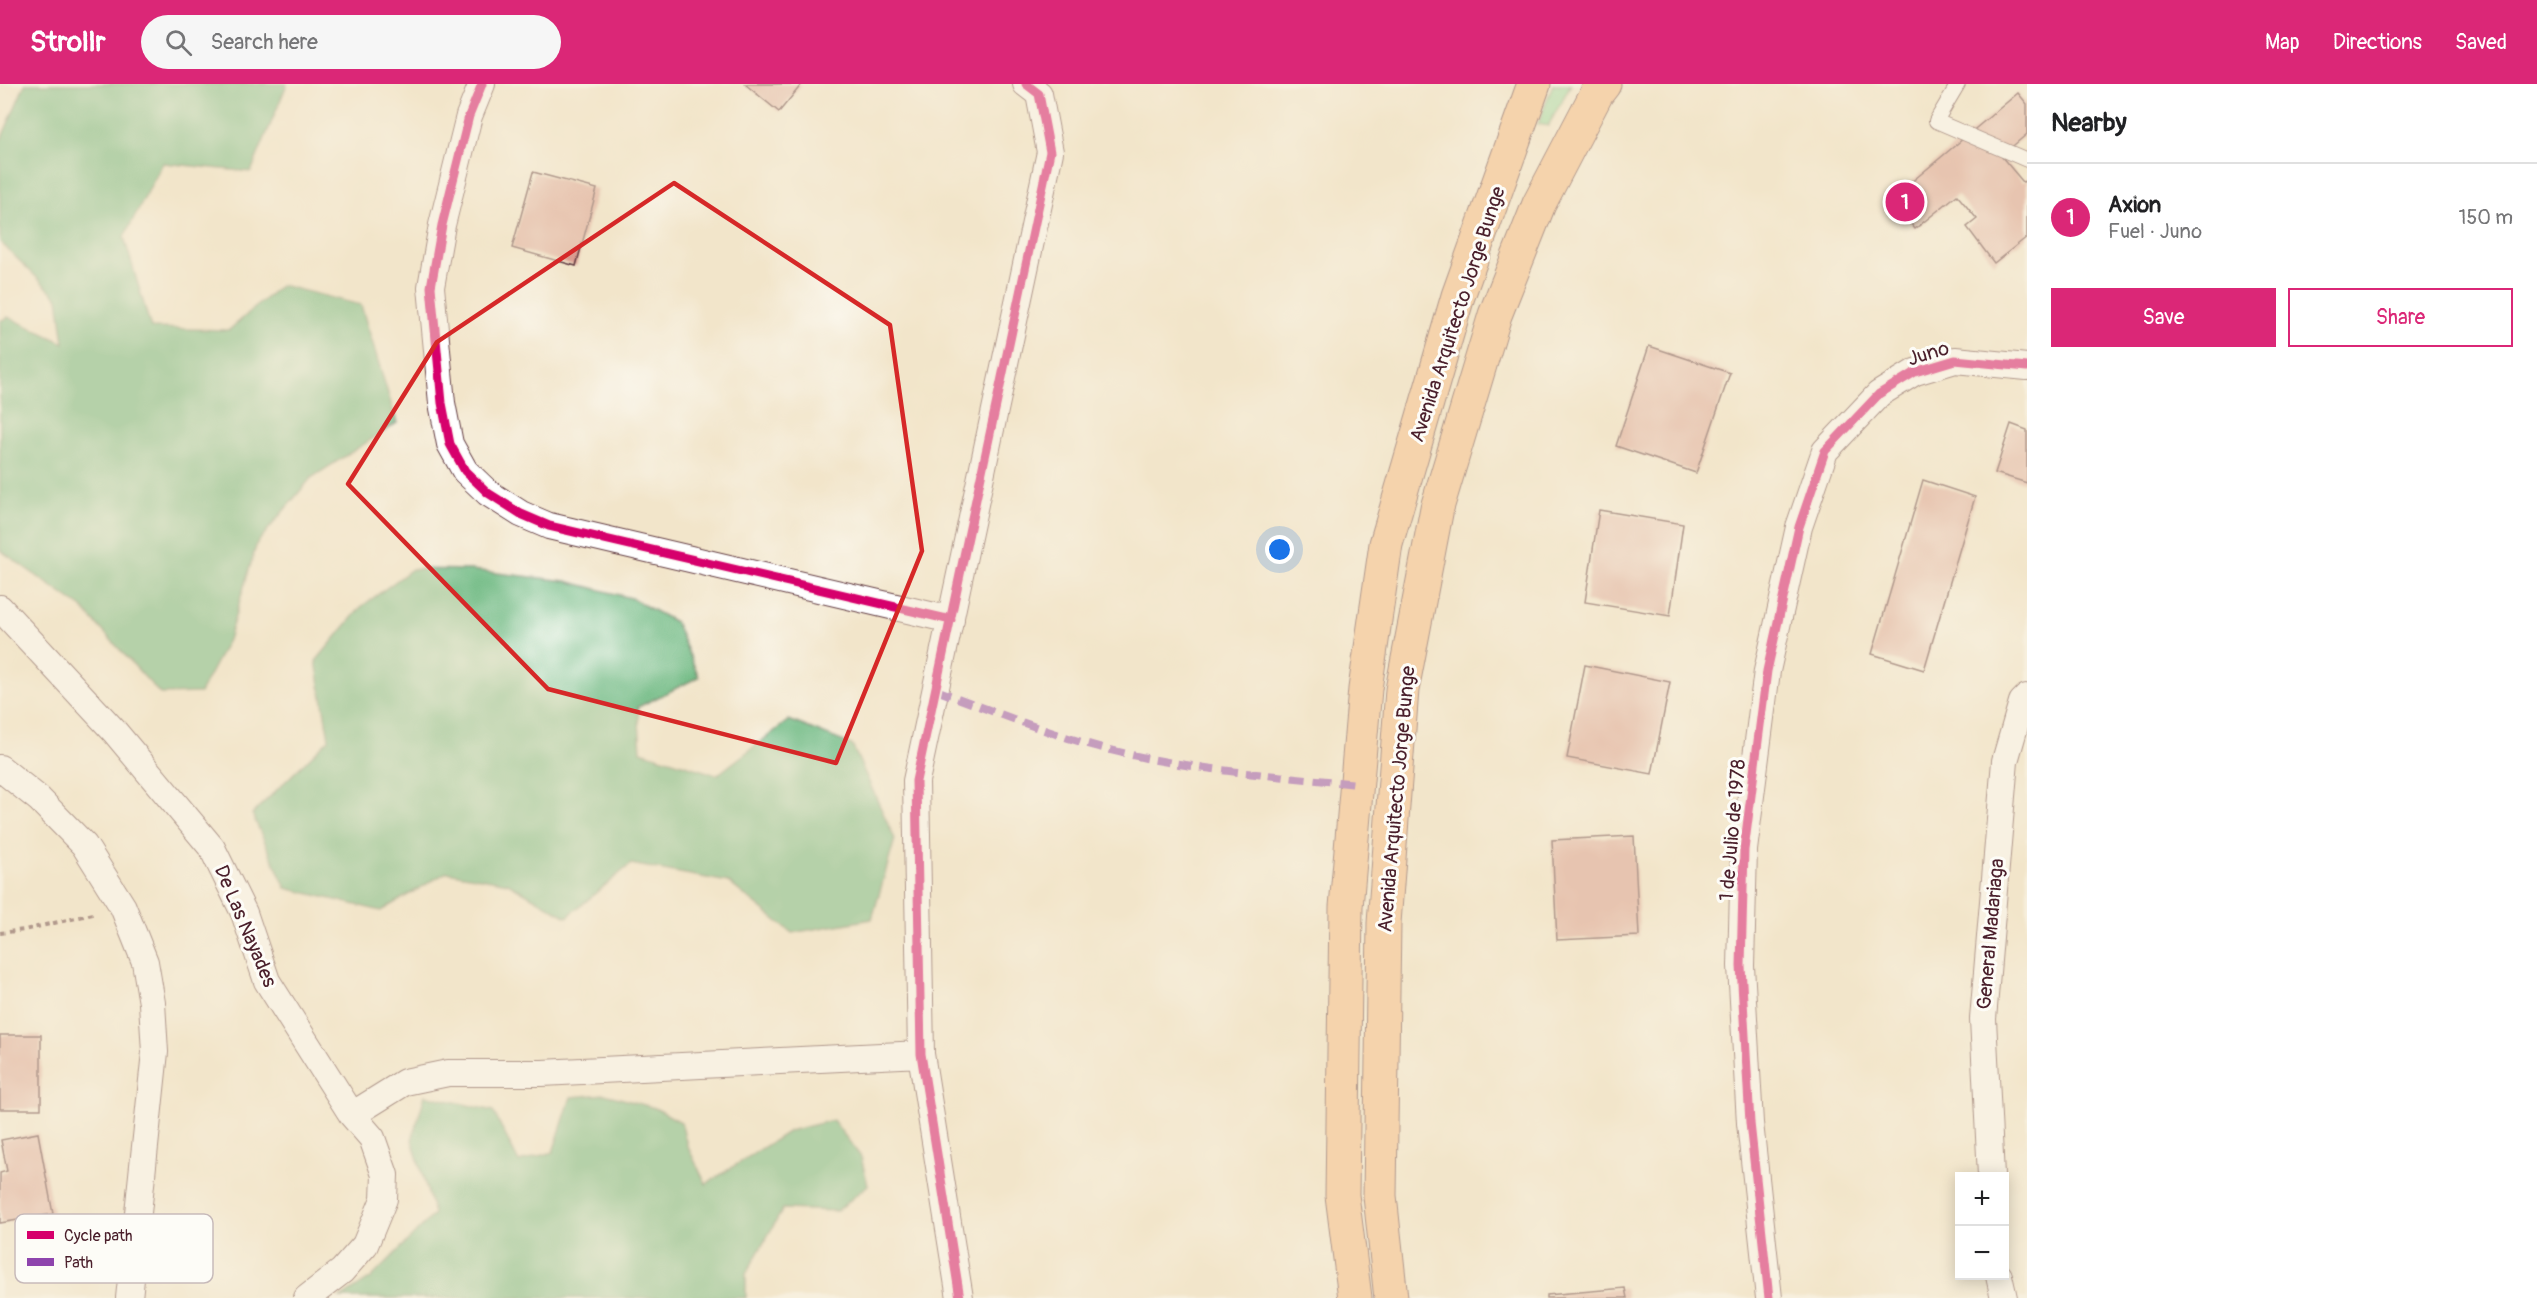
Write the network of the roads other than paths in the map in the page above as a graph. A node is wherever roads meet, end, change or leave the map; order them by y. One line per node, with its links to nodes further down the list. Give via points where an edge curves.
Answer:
1 (482, 84): 10 (street, via 469,116 431,287 442,403 450,444 465,471 505,504 549,526)
2 (1026, 84): 10 (street, via 1039,94 1050,152)
3 (1534, 84): 22 (main road, Avenida Arquitecto Jorge Bunge, via 1458,296 1384,555 1365,688 1346,908 1342,1195)
4 (1604, 84): 23 (main road, Avenida Arquitecto Jorge Bunge, via 1539,204 1496,315 1437,508 1402,690 1384,923 1380,1196)
5 (1958, 84): 6 (lane, via 1936,122)
6 (2027, 160)
7 (2027, 367): 8 (street, Juno, via 1955,360 1915,372)
8 (1879, 394): 24 (street, 1 de Julio de 1978, via 1825,451 1799,526 1767,670 1745,839 1741,966 1750,1123)
9 (0, 608): 14 (street, De Las Nayades, via 115,732 212,848 244,913 267,981)
10 (951, 620): 13 (street, via 916,781)
11 (2027, 697): 15 (street, General Madariaga, via 2022,702 2005,761 1983,1019)
12 (0, 768): 16 (street, via 39,799 84,845 123,907 145,962 155,1052)
13 (921, 1054): 14 (street, via 542,1073 448,1073 405,1082); 21 (street)
14 (352, 1114): 20 (street, De Las Nayades, via 372,1138 385,1174 384,1199 365,1245 342,1271)
15 (1991, 1172)
16 (138, 1214)
17 (2000, 1280): 25 (street)
18 (131, 1283): 19 (street)
19 (129, 1298)
20 (307, 1298)
21 (960, 1298)
22 (1355, 1298)
23 (1390, 1298)
24 (1769, 1298)
25 (2004, 1298)

